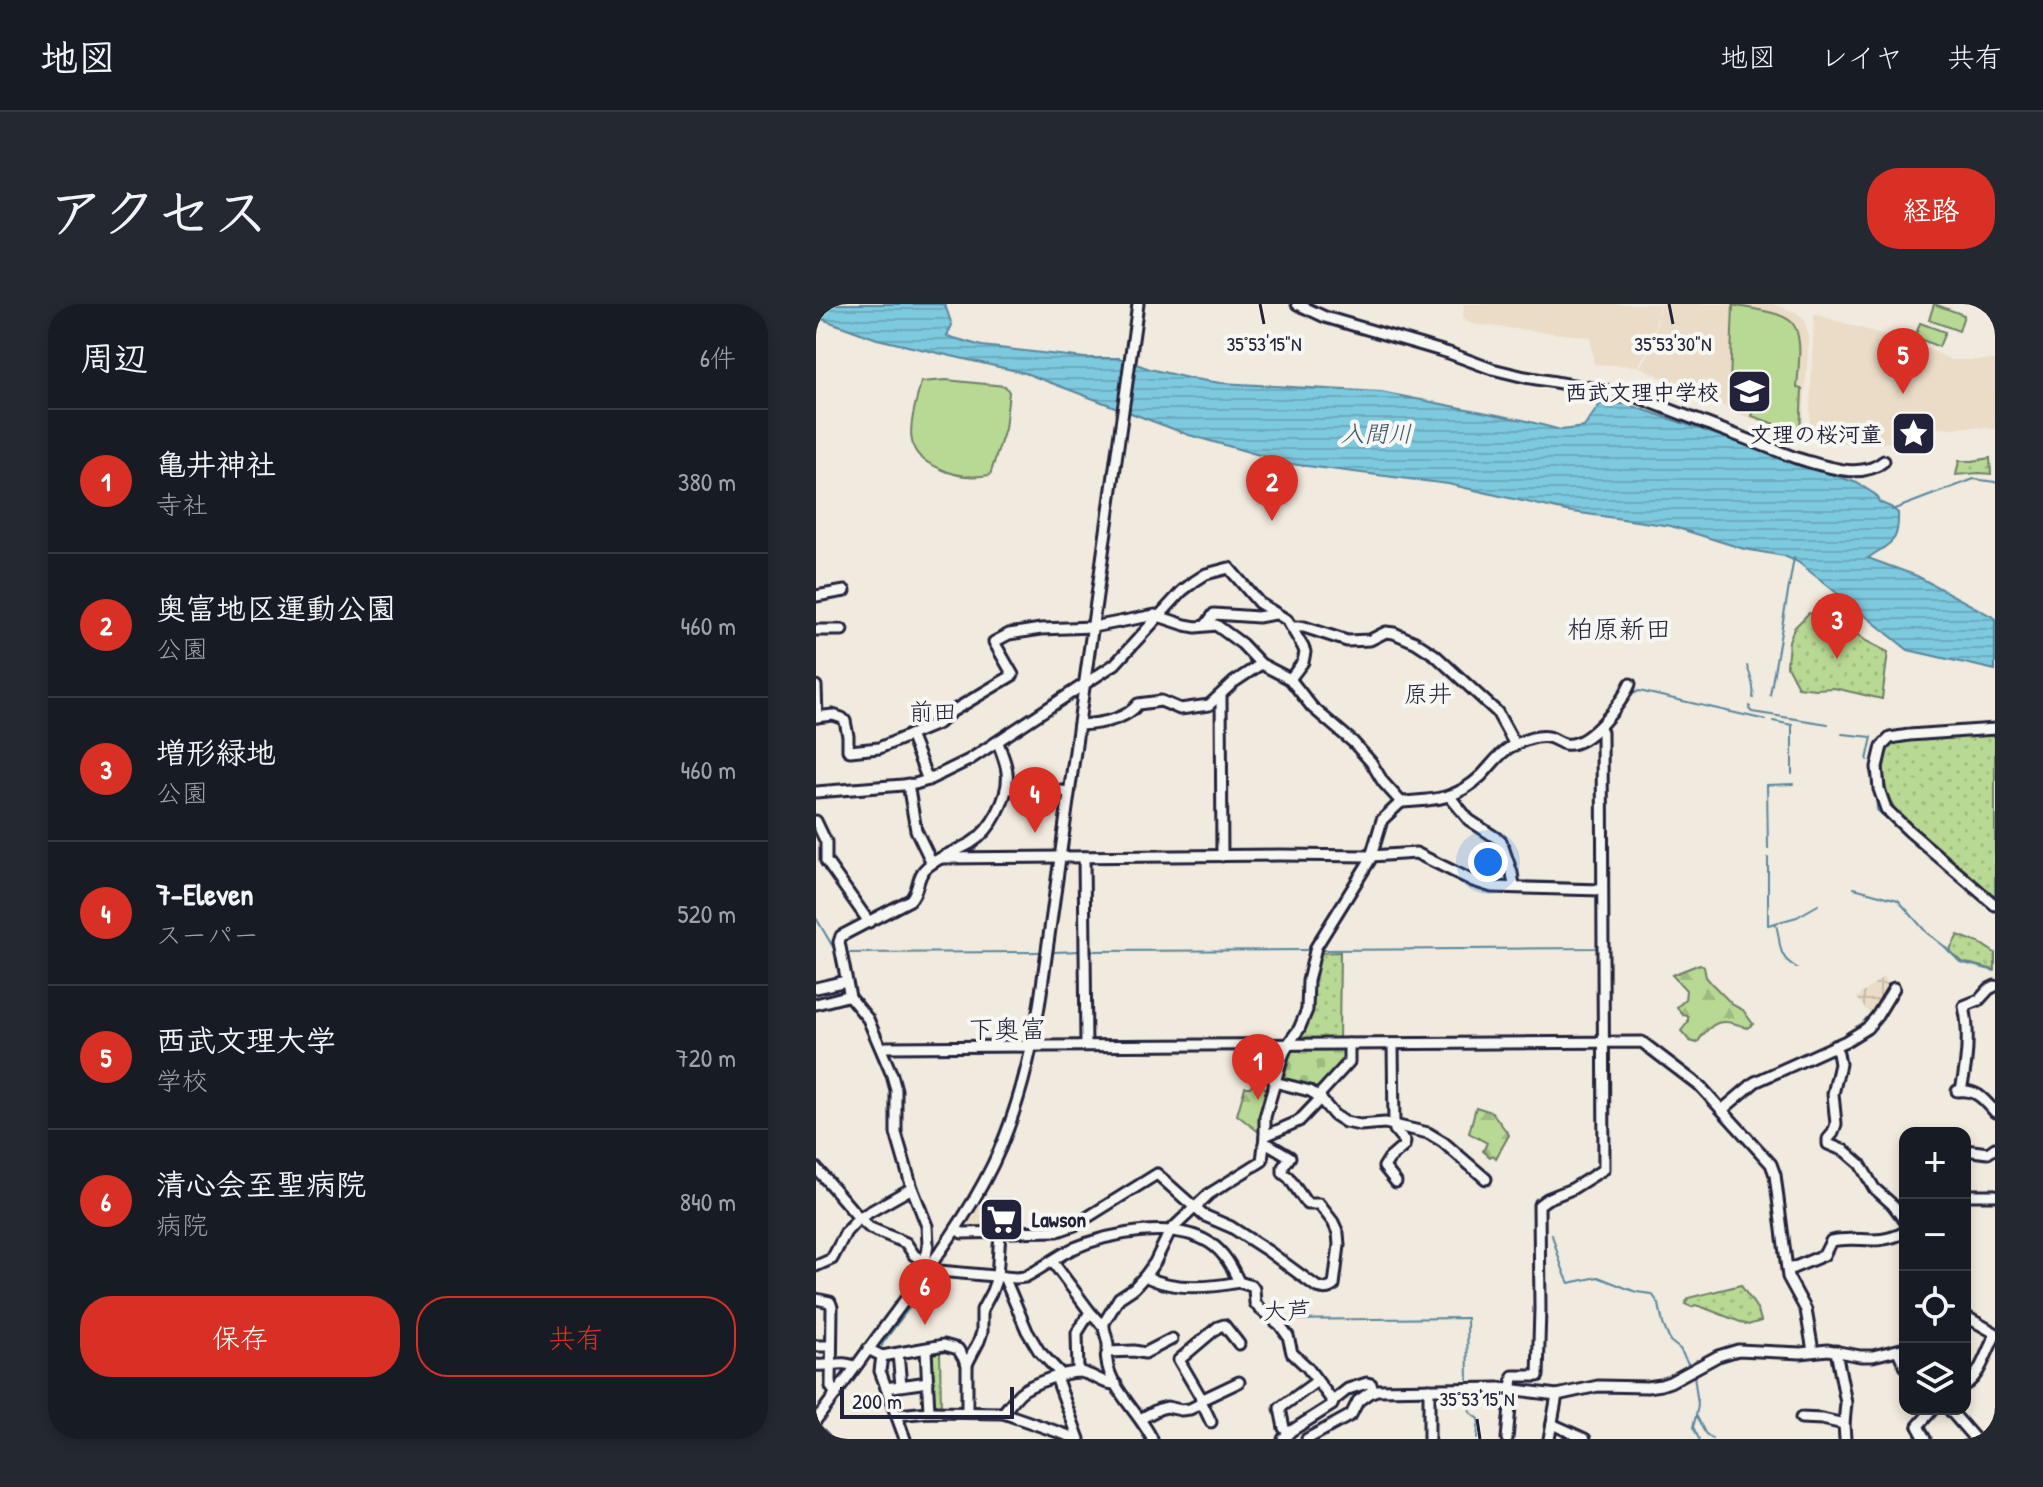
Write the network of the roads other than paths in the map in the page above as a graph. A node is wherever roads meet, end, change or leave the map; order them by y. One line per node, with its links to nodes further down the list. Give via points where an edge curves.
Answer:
1 (1138, 304): 8 (street)
2 (1297, 304): 3 (street, via 1502,372 1632,395 1822,465 1860,471)
3 (1884, 461)
4 (845, 591): 5 (street)
5 (816, 596)
6 (1275, 614): 7 (street, via 1251,596 1229,568 1195,581); 9 (street, via 1214,614); 10 (street)
7 (1160, 616): 8 (street); 9 (street, via 1185,625); 15 (street, via 1115,664)
8 (1093, 623): 15 (street); 23 (street, via 1009,634 994,642 1013,675 939,723)
9 (1206, 625): 13 (street, via 1222,627)
10 (1292, 627): 14 (street, via 1305,652); 25 (street, via 1347,641 1370,640 1386,632 1415,642 1497,712)
11 (816, 630): 12 (street)
12 (842, 630)
13 (1261, 664): 14 (street); 18 (street)
14 (1290, 679): 32 (street, via 1312,707 1353,742)
15 (1084, 683): 20 (street); 24 (street)
16 (1630, 684): 21 (street)
17 (816, 686): 19 (street)
18 (1221, 695): 20 (street, via 1209,705 1180,709 1149,701 1107,721); 34 (street)
19 (817, 717): 23 (street, via 842,718 850,751 879,748)
20 (1079, 725): 30 (street)
21 (1599, 727): 25 (street, via 1568,745 1539,737); 42 (street)
22 (1995, 729): 43 (street, via 1890,738 1873,766 1886,809)
23 (910, 735): 26 (street)
24 (998, 742): 26 (street); 28 (street, via 1007,771)
25 (1515, 745): 31 (street)
26 (928, 780): 27 (street)
27 (908, 784): 29 (street); 39 (street, via 916,830)
28 (1006, 789): 30 (street); 39 (street, via 982,834)
29 (816, 792)
30 (1069, 792): 36 (street)
31 (1450, 797): 32 (street); 41 (street, via 1469,820 1501,841)
32 (1401, 802): 35 (street, via 1382,820)
33 (816, 821): 38 (street, via 826,842)
34 (1222, 856): 35 (street); 37 (street)
35 (1371, 856): 41 (street, via 1416,853 1485,885); 52 (street, via 1315,949 1307,1010)
36 (1060, 857): 37 (street); 39 (street); 56 (street)
37 (1084, 857): 55 (street)
38 (826, 861): 40 (street); 44 (street)
39 (936, 861): 44 (street, via 922,871 910,900)
40 (816, 866)
41 (1514, 886): 42 (street)
42 (1598, 889): 51 (street)
43 (1995, 905)
44 (869, 922): 45 (street, via 841,936)
45 (846, 981): 47 (street); 49 (street)
46 (1995, 986): 62 (street, via 1964,1006 1966,1066 1959,1090 1978,1093)
47 (816, 988)
48 (1894, 988): 57 (street, via 1867,1028)
49 (850, 997): 50 (street); 58 (street)
50 (816, 1004)
51 (1604, 1042): 54 (street); 61 (street, via 1642,1042); 118 (street, via 1604,1169 1539,1205 1538,1376 1513,1376)
52 (1288, 1044): 53 (street); 55 (street); 59 (street)
53 (1349, 1044): 54 (street); 60 (street, via 1349,1062)
54 (1393, 1044): 63 (street)
55 (1086, 1045): 56 (street)
56 (1032, 1046): 58 (street); 76 (street, via 1004,1140)
57 (1834, 1046): 61 (street, via 1755,1082); 74 (street, via 1840,1064 1833,1094 1836,1124 1828,1144 1860,1164)
58 (882, 1049): 70 (street, via 896,1090 896,1133)
59 (1274, 1082): 60 (street); 64 (street)
60 (1319, 1097): 63 (street, via 1345,1122); 64 (street, via 1299,1121)
61 (1722, 1110): 83 (street, via 1774,1169)
62 (1995, 1112)
63 (1394, 1125): 68 (street, via 1437,1137); 69 (street, via 1405,1142 1384,1167)
64 (1265, 1140): 73 (street, via 1262,1161); 73 (street, via 1290,1157 1283,1173 1307,1204 1319,1204 1336,1227 1334,1285 1317,1287 1231,1227)
65 (1995, 1148): 66 (street, via 1988,1153)
66 (1971, 1151)
67 (816, 1168): 75 (street)
68 (1486, 1179)
69 (1396, 1182)
70 (912, 1188): 75 (street); 81 (street, via 927,1226)
71 (1971, 1195): 72 (street)
72 (1995, 1195)
73 (1193, 1208): 77 (street); 78 (street, via 1157,1174 1075,1225 1052,1233)
74 (1899, 1213)
75 (859, 1218): 81 (street, via 906,1243); 82 (street, via 832,1259)
76 (956, 1229): 78 (street); 81 (street)
77 (1170, 1231): 80 (street, via 1110,1236); 84 (street); 86 (street, via 1213,1244)
78 (1000, 1233): 85 (street)
79 (1899, 1234): 83 (street, via 1881,1241 1832,1241 1824,1255)
80 (1052, 1261): 85 (street, via 1025,1277); 88 (street)
81 (928, 1264): 85 (street, via 939,1271); 96 (street)
82 (816, 1266)
83 (1788, 1270): 99 (street, via 1806,1310)
84 (1145, 1276): 86 (street, via 1171,1286); 90 (street, via 1119,1298)
85 (1000, 1277): 104 (street, via 982,1310 982,1332); 109 (street, via 1027,1331)
86 (1239, 1282): 110 (street, via 1252,1286 1255,1303 1280,1325 1292,1353)
87 (816, 1299): 95 (street, via 832,1304)
88 (1090, 1312): 90 (street); 108 (street, via 1077,1333)
89 (1971, 1320): 91 (street)
90 (1103, 1326): 101 (street)
91 (1995, 1334): 113 (street)
92 (1172, 1339): 101 (street, via 1145,1353)
93 (1239, 1344): 123 (street, via 1221,1325 1179,1360)
94 (816, 1346): 95 (street)
95 (831, 1346): 106 (street)
96 (868, 1349): 103 (street); 107 (street)
97 (926, 1349): 102 (street); 104 (street, via 958,1349); 111 (street)
98 (1899, 1350): 100 (street, via 1873,1356)
99 (1813, 1351): 100 (street); 121 (street, via 1735,1351 1661,1385 1598,1386)
100 (1836, 1351): 135 (street, via 1846,1403)
101 (1108, 1352): 114 (street)
102 (898, 1354): 103 (street); 115 (street)
103 (882, 1356): 116 (street)
104 (967, 1364): 125 (street)
105 (816, 1365): 106 (street)
106 (831, 1366): 107 (street); 120 (street)
107 (855, 1367): 120 (street)
108 (1078, 1372): 109 (street); 114 (street)
109 (1059, 1376): 126 (street, via 1023,1390); 140 (street)
110 (1317, 1381): 122 (street); 137 (street, via 1280,1408)
111 (928, 1382): 115 (street); 124 (street)
112 (1239, 1382): 123 (street)
113 (1971, 1382)
114 (1116, 1384): 131 (street)
115 (901, 1385): 116 (street)
116 (886, 1388): 127 (street)
117 (1429, 1389): 118 (street); 119 (street); 143 (street)
118 (1510, 1389): 121 (street); 144 (street)
119 (1373, 1391): 122 (street, via 1371,1384 1359,1384); 142 (street, via 1358,1401 1351,1415)
120 (836, 1394): 132 (street)
121 (1557, 1395): 134 (street)
122 (1334, 1400): 137 (street)
123 (1202, 1402): 131 (street, via 1190,1409 1159,1409); 133 (street)
124 (929, 1412): 125 (street); 127 (street)
125 (967, 1412): 126 (street)
126 (1003, 1413): 140 (street)
127 (897, 1415): 139 (street)
128 (1928, 1415): 148 (street, via 1918,1426)
129 (1954, 1415): 149 (street)
130 (1801, 1418): 135 (street)
131 (1140, 1419): 141 (street)
132 (816, 1420)
133 (1211, 1422)
134 (1552, 1424): 145 (street); 146 (street)
135 (1844, 1424): 147 (street)
136 (816, 1431): 138 (street)
137 (1286, 1436)
138 (824, 1439)
139 (905, 1439)
140 (1078, 1439)
141 (1152, 1439)
142 (1307, 1439)
143 (1429, 1439)
144 (1507, 1439)
145 (1549, 1439)
146 (1585, 1439)
147 (1845, 1439)
148 (1925, 1439)
149 (1975, 1439)

